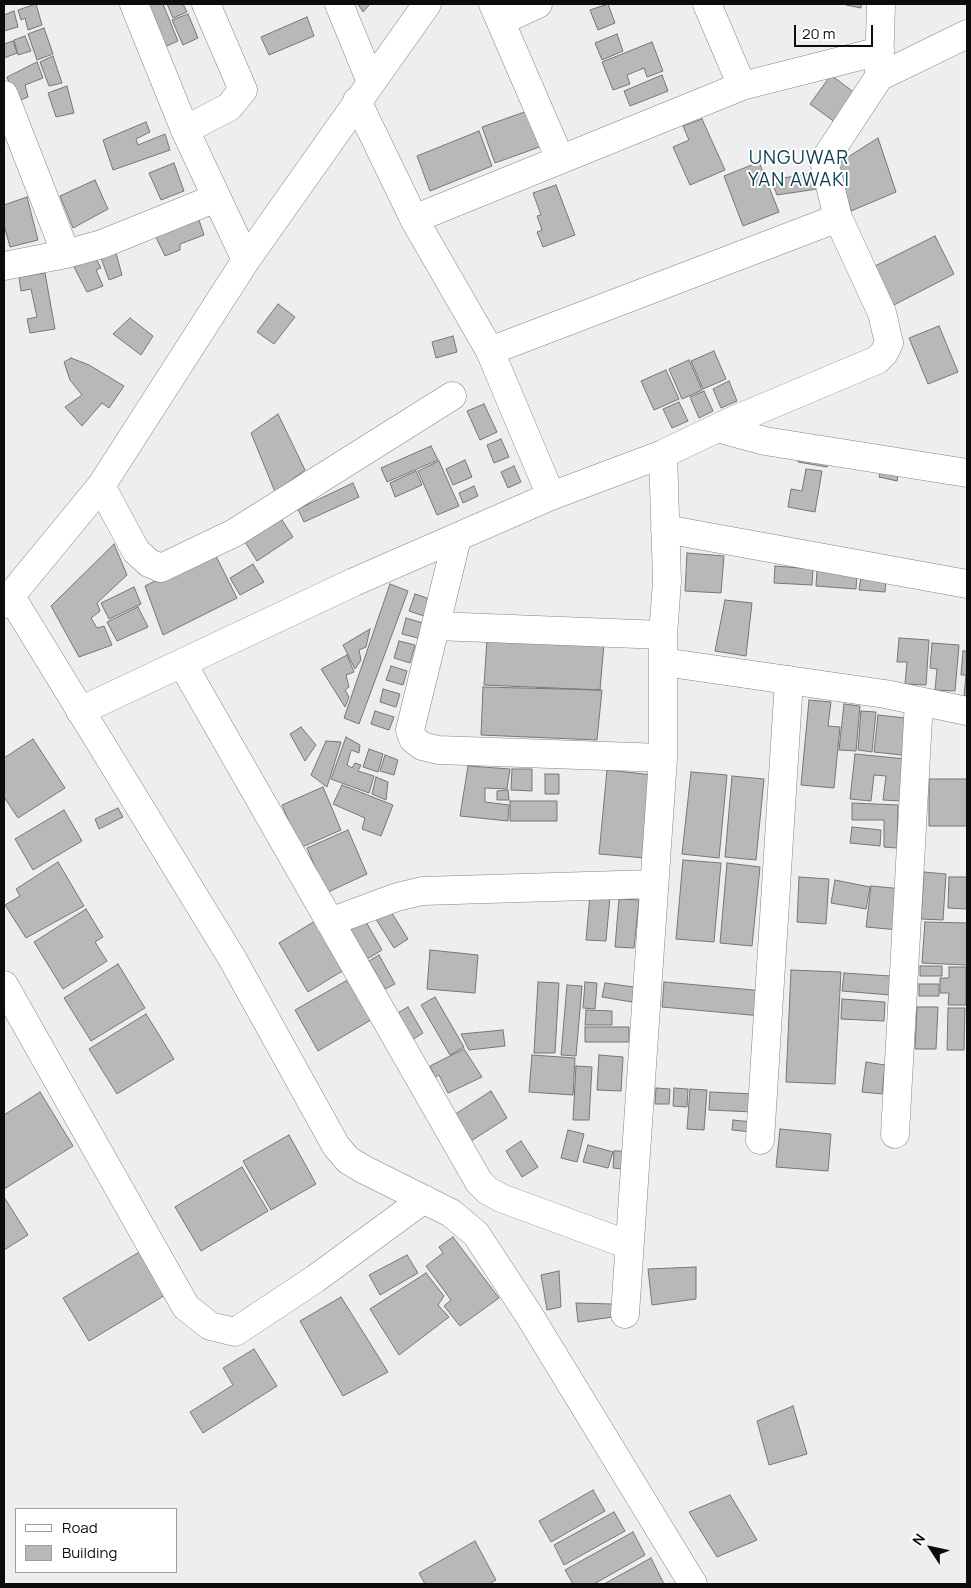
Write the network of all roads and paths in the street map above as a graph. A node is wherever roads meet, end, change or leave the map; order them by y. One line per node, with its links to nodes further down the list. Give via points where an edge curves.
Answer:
1 (134, 4): 14 (street)
2 (206, 4): 14 (street, via 244,90 229,107)
3 (339, 4): 12 (street)
4 (426, 4): 12 (street)
5 (538, 4): 8 (street)
6 (706, 4): 11 (street)
7 (881, 4): 10 (street)
8 (497, 12): 16 (street)
9 (967, 34): 10 (street)
10 (880, 64): 11 (street); 18 (street, via 824,161)
11 (742, 86): 16 (street)
12 (364, 91): 19 (street); 21 (street)
13 (4, 95): 15 (street)
14 (185, 130): 17 (street)
15 (14, 153): 20 (street)
16 (560, 159): 19 (street)
17 (216, 198): 20 (street, via 102,244); 21 (street)
18 (838, 218): 23 (street); 25 (street, via 882,313 889,343 884,353 877,360)
19 (414, 219): 23 (street)
20 (66, 254): 22 (street)
21 (246, 260): 28 (street)
22 (4, 266)
23 (490, 351): 29 (street)
24 (452, 396): 28 (street, via 234,533 161,568 149,563 136,551)
25 (717, 428): 26 (street); 27 (street, via 765,440)
26 (663, 454): 29 (street); 30 (street)
27 (967, 473)
28 (101, 486): 33 (street)
29 (551, 496): 31 (street)
30 (665, 528): 32 (street); 35 (street)
31 (458, 538): 34 (street); 37 (street, via 354,582)
32 (967, 584)
33 (7, 600): 40 (street)
34 (436, 626): 35 (street); 42 (street, via 410,730 413,739 422,746 438,750)
35 (663, 635): 36 (street)
36 (663, 662): 38 (street); 42 (street)
37 (182, 663): 40 (street); 44 (street)
38 (788, 680): 39 (street); 47 (street)
39 (919, 701): 41 (street); 46 (street)
40 (80, 710): 48 (street, via 232,958 336,1146 348,1160)
41 (967, 712)
42 (663, 758): 43 (street)
43 (653, 884): 44 (street, via 422,891); 49 (street)
44 (330, 922): 49 (street, via 479,1182 501,1198)
45 (4, 985): 48 (street, via 186,1307 210,1326 234,1332 315,1279)
46 (895, 1134)
47 (760, 1140)
48 (424, 1199): 51 (street, via 451,1213 476,1234)
49 (629, 1245): 50 (street)
50 (625, 1314)
51 (693, 1584)

